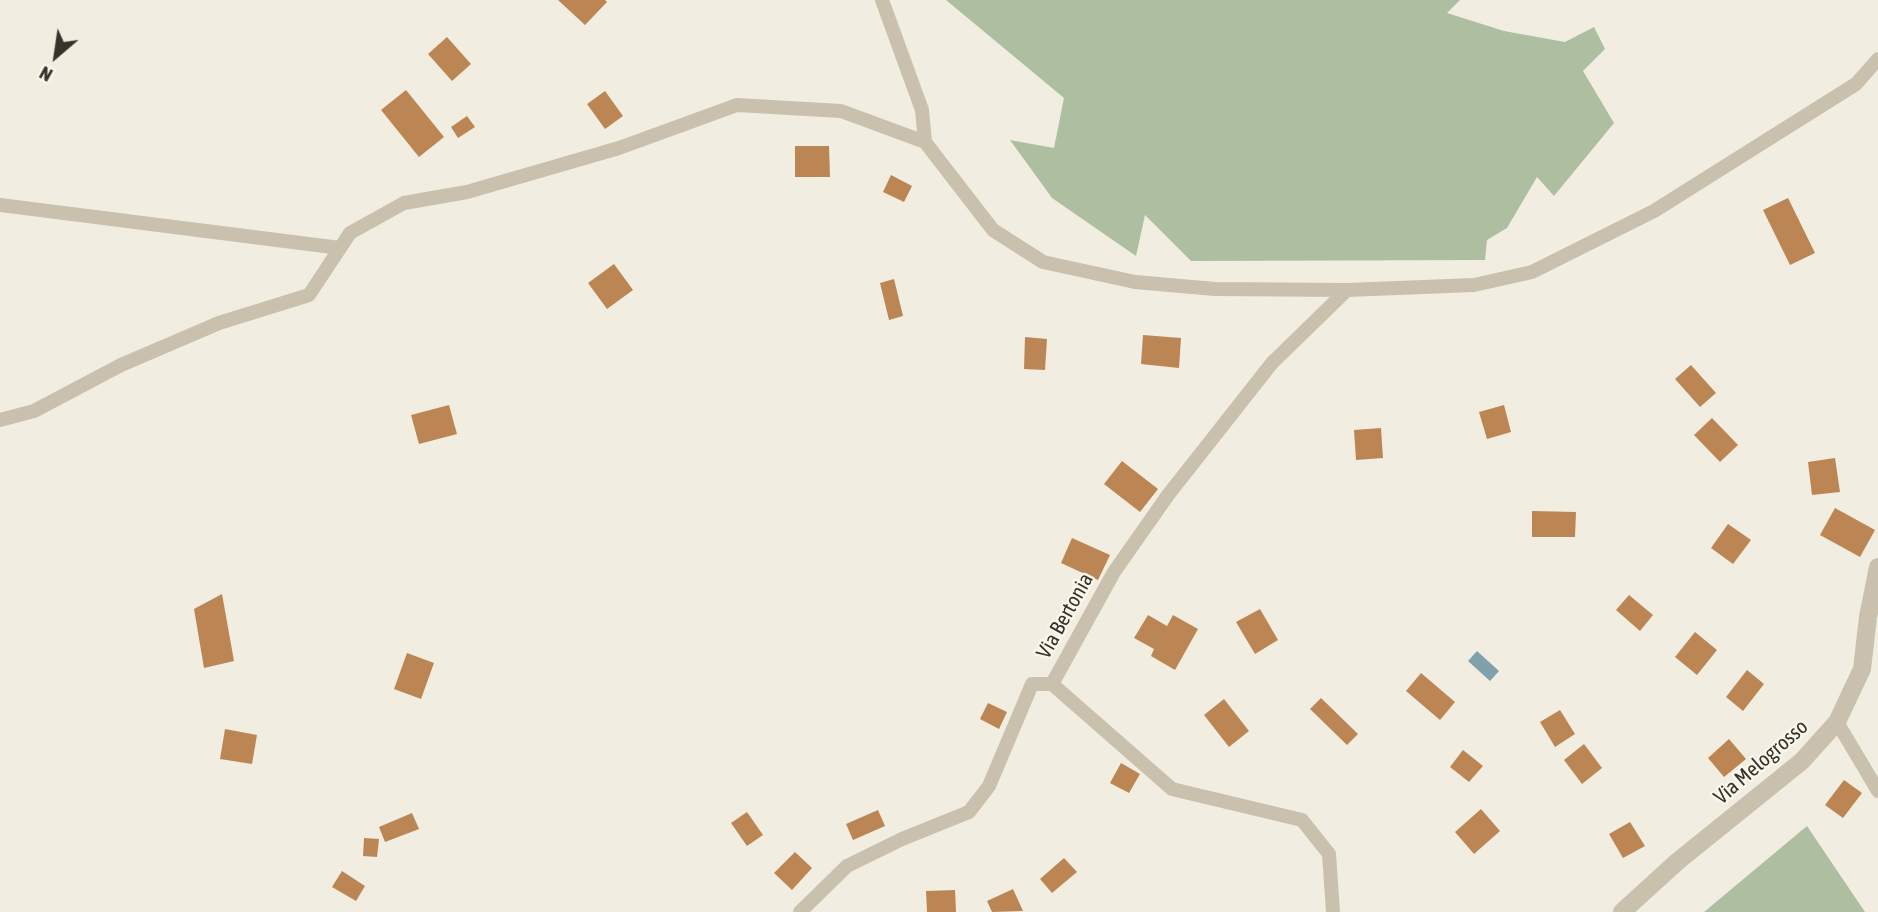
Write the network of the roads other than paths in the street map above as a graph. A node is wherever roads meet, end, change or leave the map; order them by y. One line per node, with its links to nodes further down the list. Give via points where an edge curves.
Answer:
1 (882, 0): 3 (street, via 922,110)
2 (1878, 59): 6 (street, via 1856,84 1654,211 1532,272 1474,285)
3 (925, 142): 5 (street, via 841,111 737,105 619,148 467,192 404,203 350,233); 6 (street, via 993,230 1043,262 1148,283 1215,289)
4 (0, 205): 5 (street)
5 (340, 248): 7 (street, via 309,295 219,323 121,365 34,411)
6 (1347, 290): 9 (street, Via Bertonia, via 1272,363 1168,495 1114,572)
7 (0, 419)
8 (1878, 567): 10 (street, Via Melogrosso, via 1862,669)
9 (1052, 684): 12 (street, Via Bertonia, via 1032,684 989,786 969,812 846,866); 13 (street, via 1172,789 1302,820 1329,854)
10 (1837, 722): 11 (street); 14 (street, Via Melogrosso, via 1802,761)
11 (1878, 791)
12 (800, 912)
13 (1333, 912)
14 (1622, 912)

